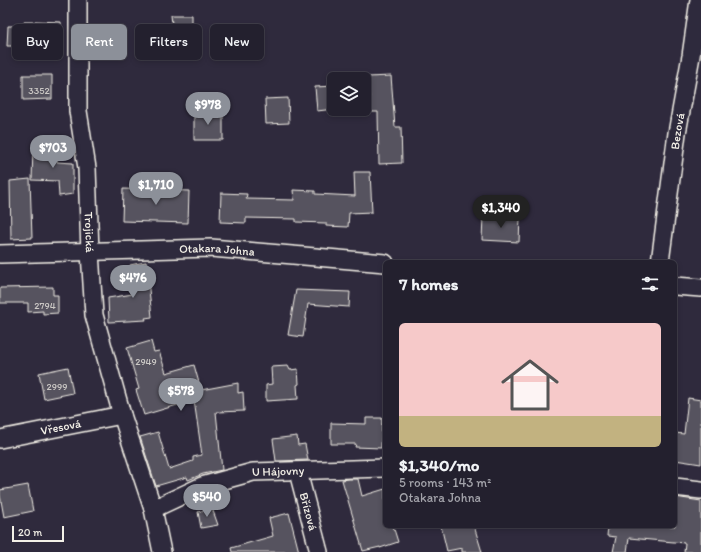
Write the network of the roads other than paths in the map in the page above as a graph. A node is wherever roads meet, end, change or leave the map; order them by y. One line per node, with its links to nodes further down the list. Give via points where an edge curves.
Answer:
1 (78, 0): 3 (street, Trojická, via 78,110 87,168)
2 (699, 0): 5 (street, Bezová, via 677,133)
3 (90, 252): 4 (street, Otakara Johna); 6 (street, Otakara Johna, via 210,248); 9 (street, Trojická, via 94,315)
4 (0, 254)
5 (660, 260)
6 (383, 263)
7 (677, 286): 8 (street)
8 (701, 288)
9 (122, 415): 10 (street, Vřesová); 15 (street, Trojická)
10 (0, 439)
11 (383, 468): 12 (street, U Hájovny)
12 (298, 472): 15 (street, U Hájovny, via 253,472 202,486); 17 (street, Břízová)
13 (677, 487): 14 (street)
14 (701, 490)
15 (153, 509): 16 (street, Trojická)
16 (162, 552)
17 (319, 552)

